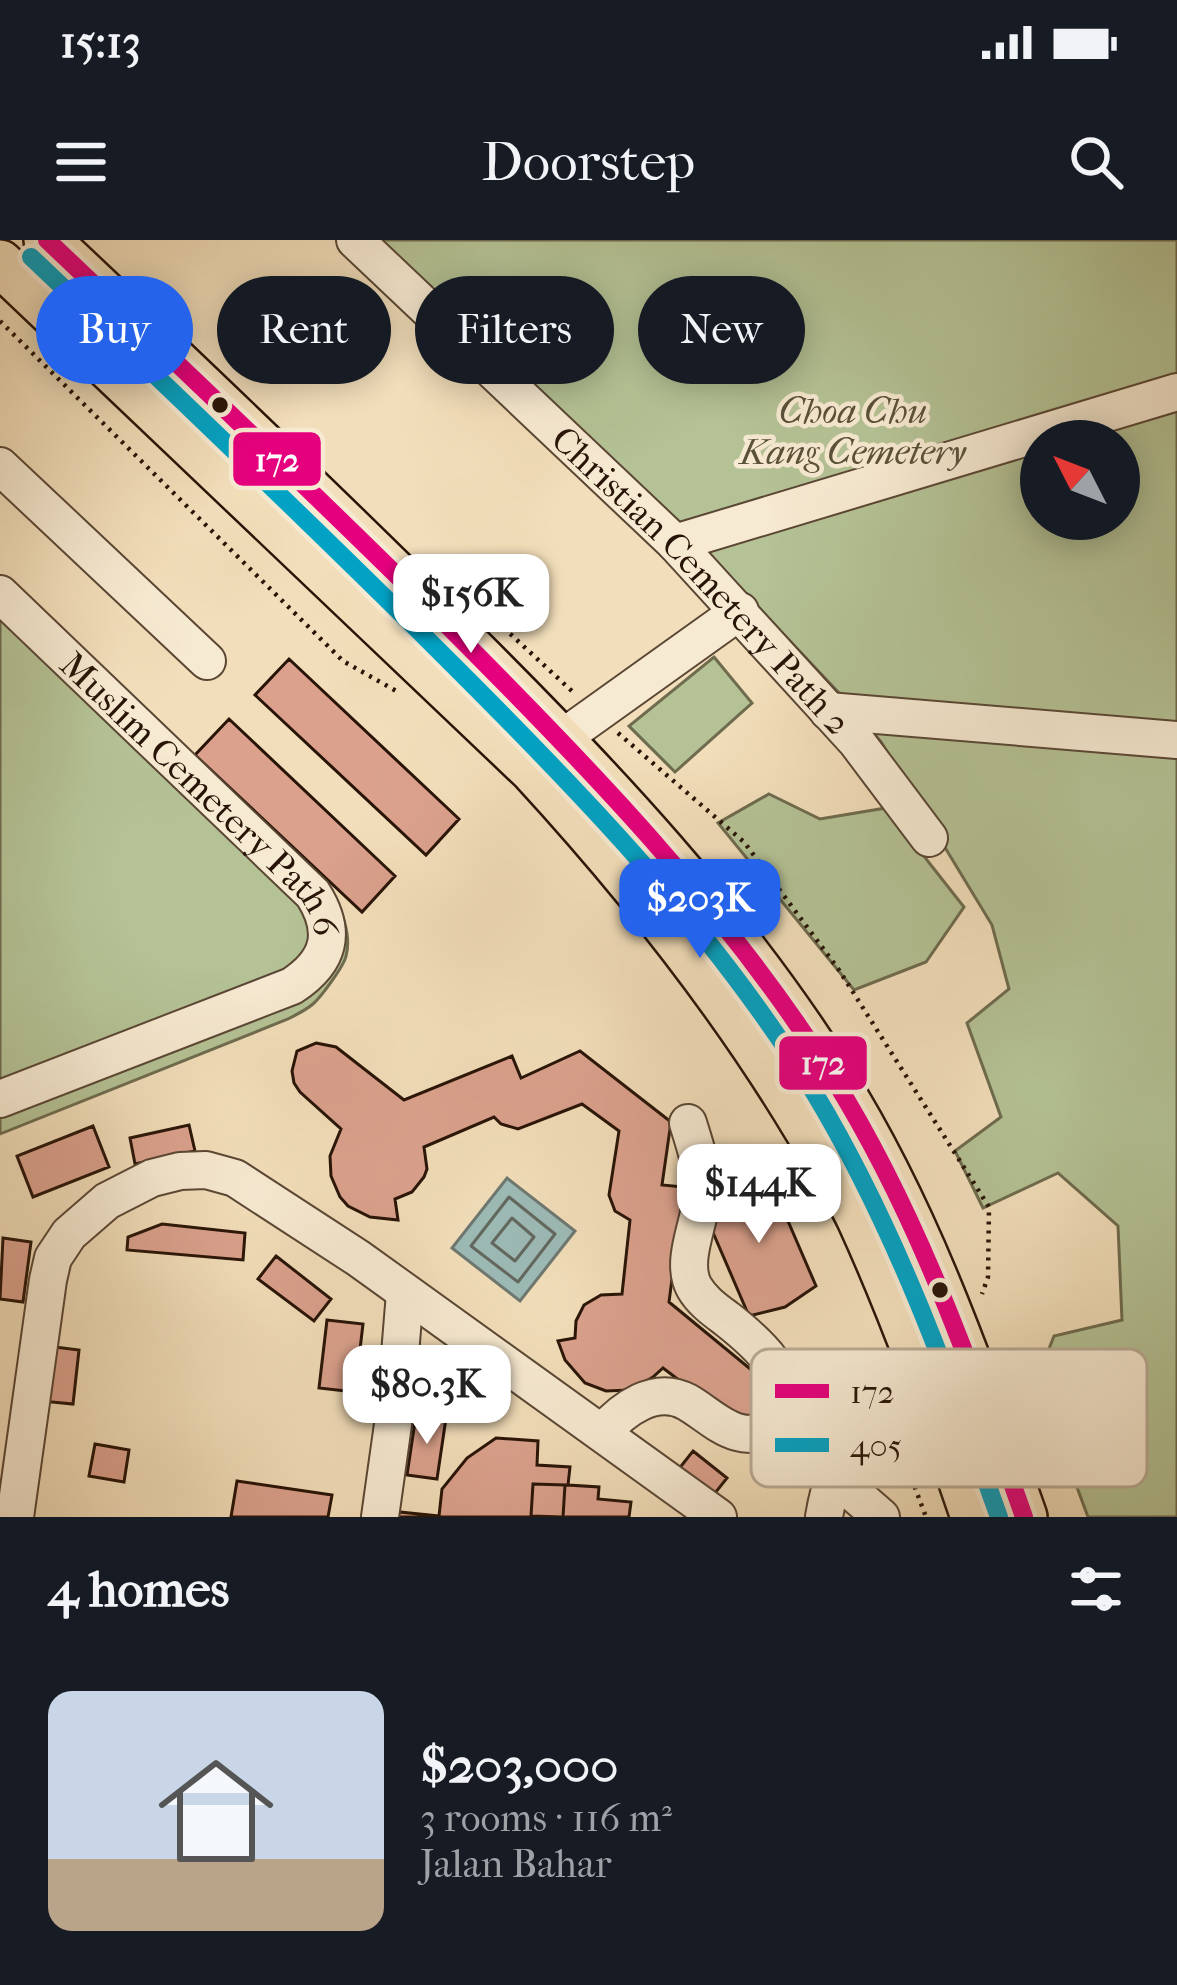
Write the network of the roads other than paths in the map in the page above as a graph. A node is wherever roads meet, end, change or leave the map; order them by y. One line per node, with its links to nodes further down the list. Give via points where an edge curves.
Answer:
1 (47, 240): 7 (main road)
2 (355, 240): 6 (lane, Christian Cemetery Path 2)
3 (0, 263): 9 (main road)
4 (1177, 392): 6 (lane)
5 (0, 466): 11 (lane)
6 (675, 543): 10 (lane, Christian Cemetery Path 2)
7 (371, 548): 9 (main road, via 344,562); 13 (main road)
8 (0, 594): 18 (lane, Muslim Cemetery Path 6, via 313,894 328,932 311,974 292,986)
9 (354, 601): 17 (main road, via 576,817)
10 (740, 611): 12 (lane, Christian Cemetery Path 2); 13 (lane)
11 (207, 661)
12 (829, 711): 14 (lane); 15 (lane, Christian Cemetery Path 2)
13 (579, 727): 16 (main road, via 680,873)
14 (1177, 740)
15 (929, 838)
16 (782, 999): 17 (main road, via 781,1030); 23 (main road, via 898,1191)
17 (764, 1056): 22 (main road, via 858,1215)
18 (0, 1100)
19 (688, 1123): 21 (lane, via 702,1195 689,1276 710,1306)
20 (405, 1293): 24 (lane); 30 (lane, via 236,1178 180,1171 107,1202 53,1258); 31 (lane)
21 (761, 1349)
22 (912, 1349)
23 (965, 1349)
24 (602, 1433): 25 (lane, via 624,1410 653,1397 681,1399); 32 (lane)
25 (751, 1434)
26 (833, 1487): 33 (lane)
27 (856, 1487): 34 (lane)
28 (964, 1487): 35 (main road)
29 (1013, 1487): 36 (main road)
30 (15, 1517)
31 (380, 1517)
32 (718, 1517)
33 (824, 1517)
34 (881, 1517)
35 (974, 1517)
36 (1024, 1517)

